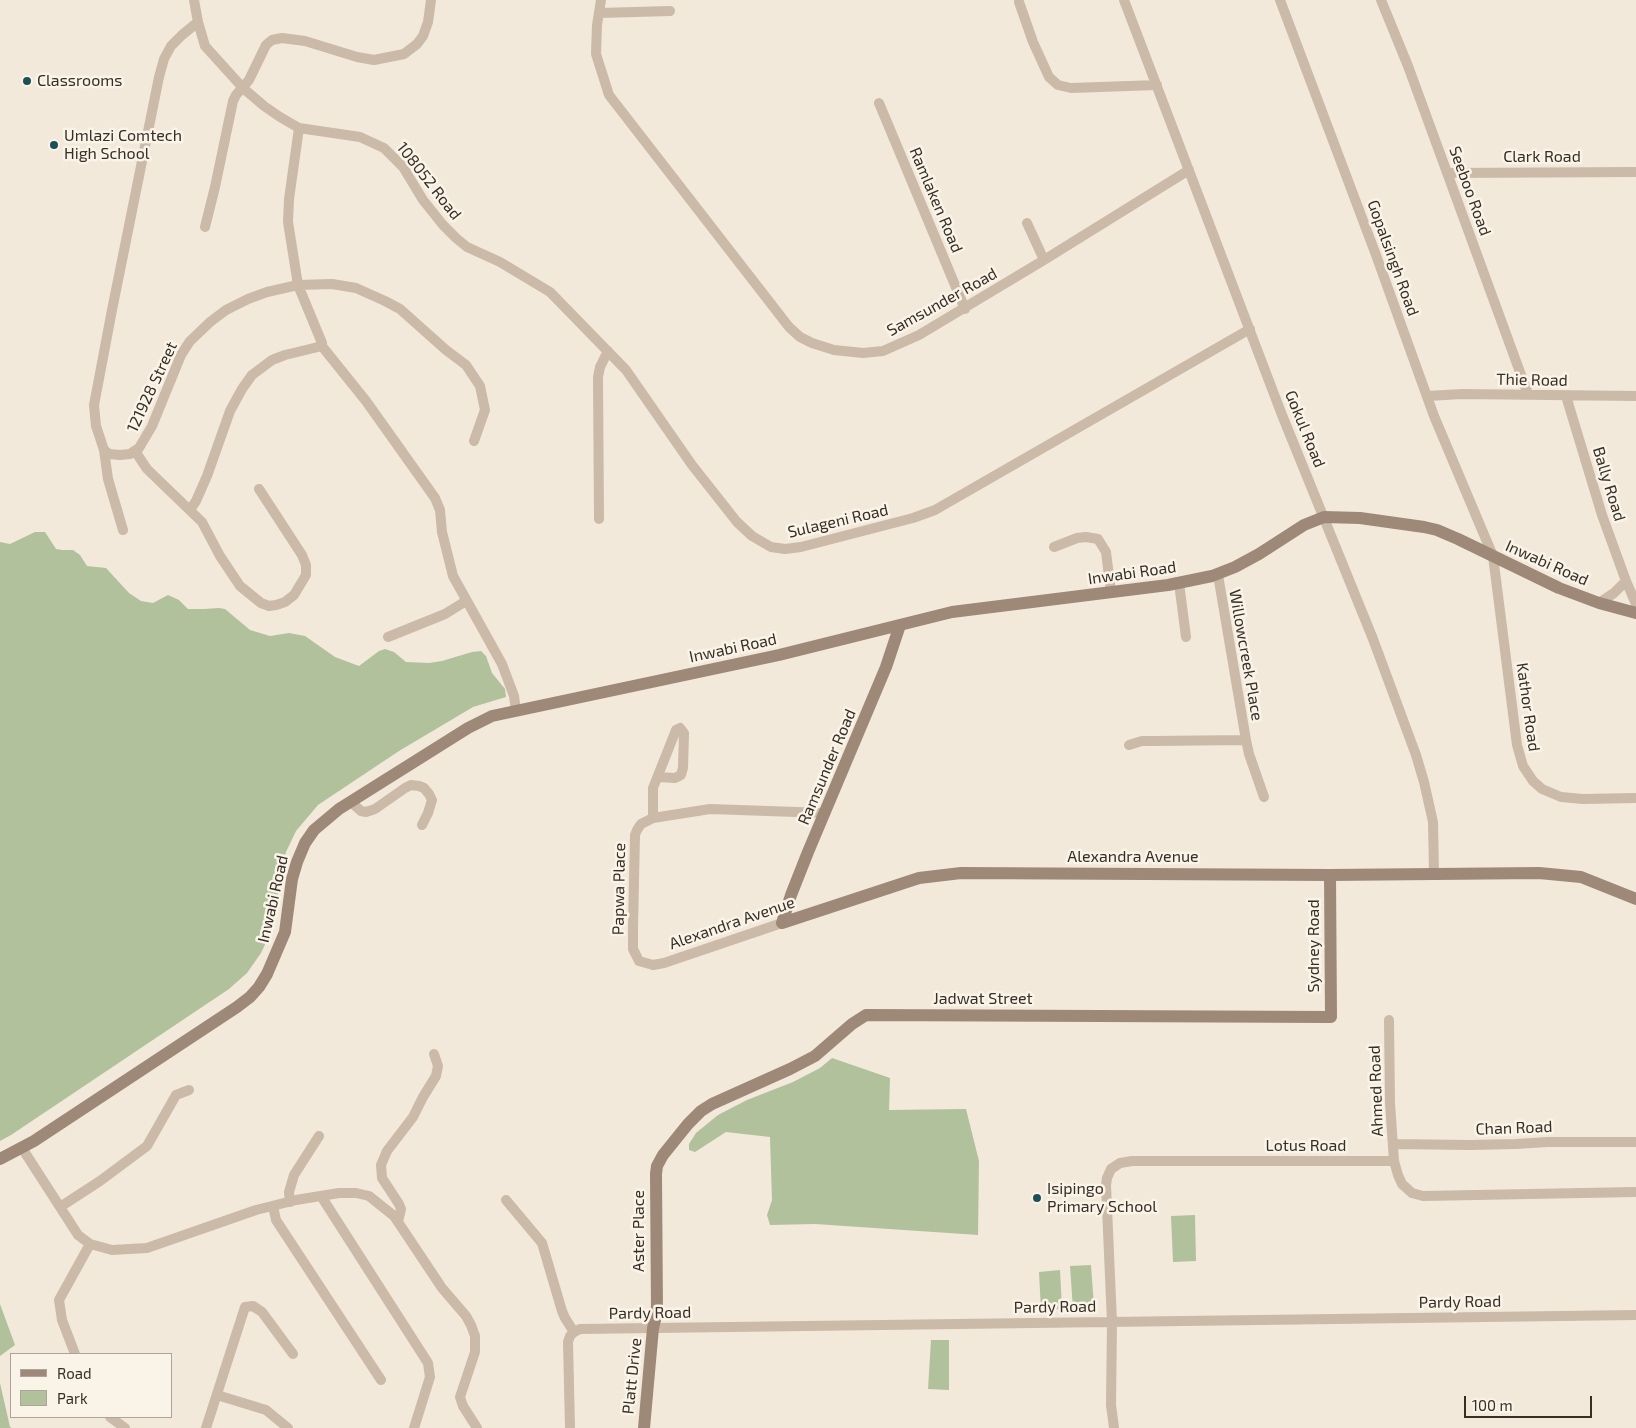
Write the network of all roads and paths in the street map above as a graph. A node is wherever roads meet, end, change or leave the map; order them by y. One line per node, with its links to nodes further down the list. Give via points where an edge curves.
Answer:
1 (194, 0): 10 (street, 108052 Road)
2 (432, 0): 12 (street, via 423,36 404,54 374,60 356,58 306,41 272,40 263,50)
3 (602, 0): 9 (street, Samsunder Road)
4 (1124, 0): 11 (street, Gokul Road)
5 (1280, 0): 28 (street, Gopalsingh Road)
6 (1381, 0): 17 (street, Seeboo Road)
7 (1019, 2): 11 (street, via 1049,77 1058,85 1072,88)
8 (670, 11): 9 (street)
9 (598, 13): 23 (street, Samsunder Road, via 596,54 608,95 788,327 800,337 834,350 884,352)
10 (198, 22): 12 (street, 108052 Road, via 205,46); 32 (street, via 171,46 159,77 94,405 96,426)
11 (1157, 85): 15 (street, Gokul Road)
12 (243, 88): 14 (street, 108052 Road); 19 (street, via 236,95 232,107)
13 (879, 103): 23 (street, Ramlaken Road)
14 (299, 128): 20 (street, 108052 Road, via 360,137 384,148 403,166 423,200); 22 (street, via 288,222)
15 (1189, 170): 21 (street, Samsunder Road); 24 (street, Gokul Road)
16 (1636, 172): 17 (street, Clark Road)
17 (1448, 173): 27 (street, Seeboo Road)
18 (1027, 223): 21 (street)
19 (205, 228)
20 (456, 238): 26 (street, Sulageni Road, via 544,288)
21 (1044, 260): 23 (street, Samsunder Road)
22 (298, 285): 25 (street); 31 (street, 121928 Street, via 343,285 385,300 466,365 480,386 485,410); 33 (street, 121928 Street, via 248,299 215,318 190,341 176,365 152,426)
23 (964, 309)
24 (1250, 329): 26 (street, Sulageni Road, via 935,510 842,537 785,549 771,547 737,522 687,458 626,370); 36 (street, Gokul Road)
25 (321, 345): 35 (street, via 285,354 252,375 230,411 208,476); 47 (street, via 366,401 435,498 453,576)
26 (608, 351): 37 (street, via 598,377)
27 (1528, 394): 28 (street, Thie Road); 29 (street, Thie Road)
28 (1428, 396): 38 (street, Gopalsingh Road)
29 (1566, 396): 30 (street, Thie Road); 44 (street, Bally Road)
30 (1636, 396)
31 (474, 441)
32 (104, 450): 33 (street, 121928 Street, via 120,455); 39 (street, via 108,479)
33 (135, 451): 35 (street, via 147,469)
34 (259, 489): 35 (street, via 306,565 306,575 294,594 276,605 261,603 240,586 202,522)
35 (190, 510)
36 (1324, 517): 41 (street, Inwabi Road, via 1424,526); 43 (street, Inwabi Road, via 1304,525 1274,546); 64 (street, Gokul Road, via 1421,772 1433,822)
37 (599, 520)
38 (1480, 526): 41 (street); 42 (street, Gopalsingh Road)
39 (123, 530)
40 (1054, 547): 46 (street, via 1077,538 1098,539 1106,552)
41 (1474, 547): 42 (street, Inwabi Road)
42 (1493, 556): 48 (street, Inwabi Road, via 1559,588); 59 (street, Kathor Road, via 1517,745 1523,766 1542,789 1561,797)
43 (1218, 575): 45 (street, Inwabi Road); 55 (street, Willowcreek Place)
44 (1626, 582): 48 (street); 49 (street, Bally Road)
45 (1179, 583): 46 (street, Inwabi Road); 53 (street)
46 (1111, 592): 51 (street, Inwabi Road, via 952,612)
47 (466, 601): 52 (street, via 445,614); 54 (street, via 504,670)
48 (1599, 603): 50 (street, Inwabi Road)
49 (1636, 604)
50 (1636, 613)
51 (900, 625): 54 (street, Inwabi Road, via 779,655); 61 (street, Ramsunder Road)
52 (388, 637)
53 (1186, 637)
54 (516, 711): 60 (street, Inwabi Road, via 480,721)
55 (1246, 740): 56 (street, Willowcreek Place, via 1152,740); 58 (street, Willowcreek Place)
56 (1129, 745)
57 (658, 776): 57 (street, via 676,730 680,728 684,733 681,775 675,778); 62 (street, via 653,788)
58 (1264, 797)
59 (1636, 798)
60 (350, 802): 63 (street, via 366,812 376,809 410,785 419,786 432,800); 77 (street, Inwabi Road, via 325,820 305,843 292,879 285,932 267,974 250,997)
61 (825, 814): 62 (street, via 710,809); 67 (street, Ramsunder Road)
62 (653, 818): 68 (street, Papwa Place, via 641,824 635,835 633,948)
63 (422, 825)
64 (1434, 874): 65 (street, Alexandra Avenue); 66 (street, Alexandra Avenue, via 1568,875 1581,877)
65 (1330, 875): 67 (street, Alexandra Avenue, via 927,876); 69 (street, Sydney Road)
66 (1636, 900)
67 (782, 923): 68 (street, Alexandra Avenue, via 664,963)
68 (639, 962)
69 (1330, 1017): 74 (street, Jadwat Street, via 866,1015 809,1059 706,1107)
70 (1389, 1020): 76 (street, Ahmed Road)
71 (434, 1054): 86 (street, via 438,1066 436,1076 413,1117 386,1151 381,1165 382,1178 399,1204)
72 (189, 1090): 85 (street, via 176,1095 147,1146)
73 (319, 1136): 83 (street, via 294,1175)
74 (675, 1139): 90 (street, Aster Place, via 657,1166 656,1174 657,1312)
75 (1636, 1142): 76 (street, Chan Road)
76 (1393, 1144): 79 (street, Ahmed Road)
77 (22, 1148): 78 (street, Inwabi Road); 85 (street)
78 (0, 1158)
79 (1394, 1161): 80 (street, via 1406,1189 1423,1196); 89 (street, Lotus Road, via 1120,1163 1111,1169 1106,1185)
80 (1636, 1192)
81 (321, 1196): 83 (street); 86 (street, via 339,1193 369,1196); 100 (street, via 428,1363 430,1378)
82 (506, 1200): 91 (street, via 542,1243 562,1311)
83 (290, 1202): 84 (street)
84 (272, 1206): 87 (street, via 147,1248 112,1250); 94 (street, via 276,1220)
85 (60, 1207): 87 (street, via 78,1236)
86 (398, 1222): 101 (street, via 471,1325 475,1352 460,1397)
87 (90, 1244): 92 (street, via 59,1300)
88 (1636, 1315): 89 (street, Pardy Road)
89 (1112, 1322): 90 (street, Pardy Road); 104 (street, Lotus Road, via 1111,1405)
90 (653, 1328): 91 (street, Pardy Road); 103 (street, Platt Drive)
91 (574, 1332): 102 (street, via 568,1342)
92 (74, 1353)
93 (293, 1354): 95 (street, via 262,1312 247,1306 243,1310)
94 (380, 1380)
95 (217, 1395): 98 (street); 99 (street, via 266,1410)
96 (111, 1418): 97 (street)
97 (125, 1428)
98 (206, 1428)
99 (288, 1428)
100 (414, 1428)
101 (478, 1428)
102 (570, 1428)
103 (644, 1428)
104 (1114, 1428)

